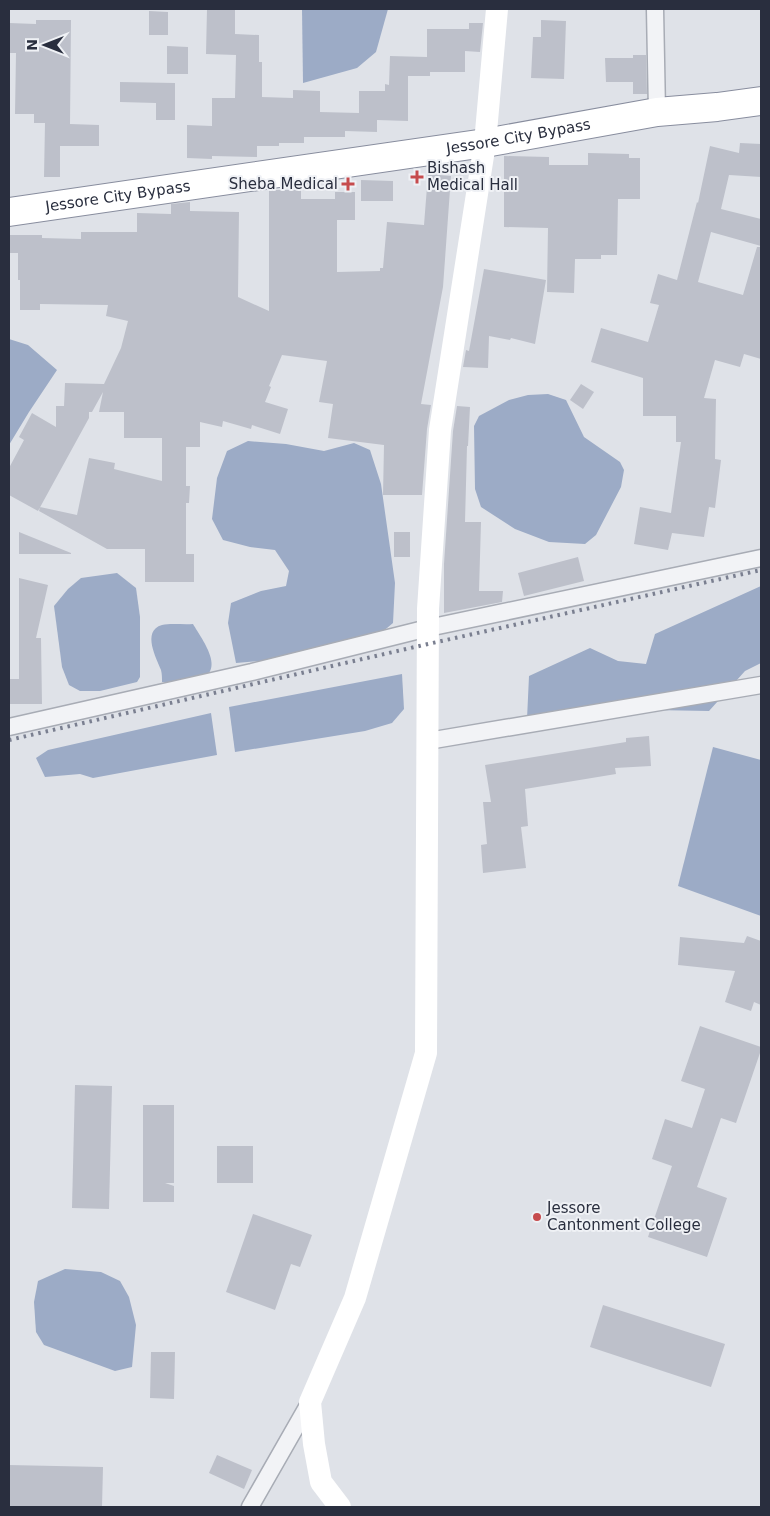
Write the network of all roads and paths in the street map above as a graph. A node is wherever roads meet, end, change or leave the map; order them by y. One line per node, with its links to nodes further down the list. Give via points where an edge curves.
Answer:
1 (498, 9): 5 (street)
2 (655, 9): 4 (street)
3 (761, 100): 4 (highway, Jessore City Bypass)
4 (657, 112): 5 (highway, Jessore City Bypass)
5 (485, 143): 6 (highway, Jessore City Bypass); 8 (street, via 440,430)
6 (9, 212)
7 (761, 558): 8 (street)
8 (428, 628): 10 (street); 11 (street)
9 (761, 685): 11 (street)
10 (9, 727)
11 (428, 741): 12 (street, via 426,1053 355,1298)
12 (310, 1402): 13 (street); 14 (street, via 321,1482)
13 (250, 1507)
14 (340, 1507)

